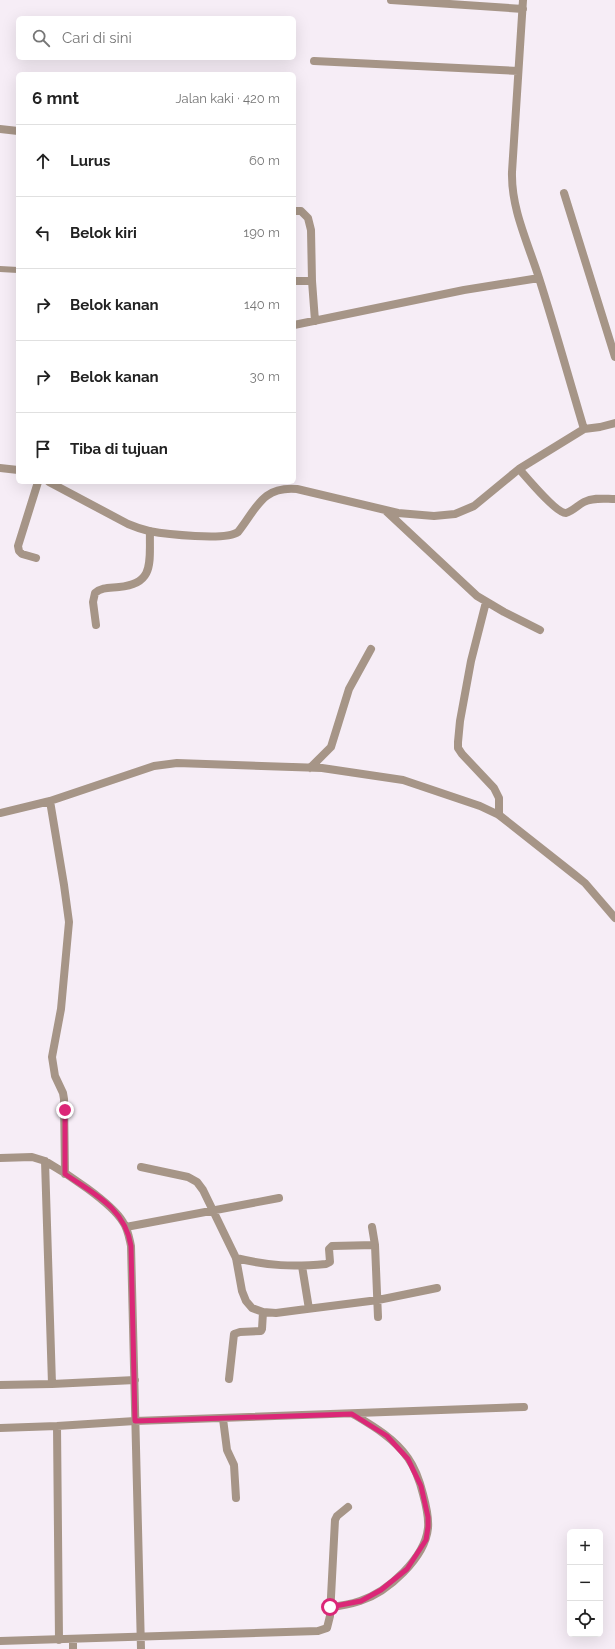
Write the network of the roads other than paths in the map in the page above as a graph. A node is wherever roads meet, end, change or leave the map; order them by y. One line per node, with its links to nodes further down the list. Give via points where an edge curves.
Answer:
1 (391, 0): 3 (street)
2 (523, 0): 3 (street)
3 (522, 9): 5 (street)
4 (314, 61): 5 (street)
5 (518, 71): 12 (street, via 512,194)
6 (0, 129): 7 (street)
7 (16, 131)
8 (564, 193): 17 (street)
9 (296, 211): 14 (street, via 301,211 308,218 311,230)
10 (0, 269): 11 (lane)
11 (16, 270)
12 (539, 278): 15 (street, via 464,290); 19 (street)
13 (296, 281): 14 (street)
14 (312, 281): 15 (street)
15 (315, 321): 16 (street)
16 (296, 325)
17 (615, 357)
18 (615, 423): 19 (street)
19 (584, 429): 22 (street)
20 (0, 468): 21 (street)
21 (16, 470)
22 (519, 470): 25 (street, via 555,508 564,513 593,499); 26 (street, via 474,506 455,514 434,516)
23 (37, 484): 28 (street, via 18,546 18,551 22,554)
24 (53, 484): 27 (street, via 108,514)
25 (615, 499)
26 (385, 511): 27 (street, via 297,489 279,489 265,497 232,536); 29 (street, via 464,585)
27 (150, 531): 30 (street, via 149,567 145,576 139,583 101,588 95,593 93,602)
28 (36, 558)
29 (486, 602): 31 (street); 36 (street, via 471,661 460,721 458,748 494,788 500,798)
30 (96, 625)
31 (540, 630)
32 (372, 649): 33 (street, via 348,690 331,747)
33 (310, 768): 34 (street, via 177,763 154,766); 36 (street, via 334,769 403,780)
34 (50, 801): 35 (street); 41 (street, via 69,922 61,1009 52,1056 55,1076 64,1100)
35 (0, 814)
36 (500, 815): 37 (street, via 580,879)
37 (615, 918)
38 (0, 1158): 39 (street, via 32,1157)
39 (45, 1161): 41 (street); 56 (street)
40 (141, 1167): 43 (street, via 188,1177 197,1182)
41 (65, 1174): 44 (street, via 112,1207)
42 (279, 1198): 43 (street)
43 (213, 1211): 44 (street); 47 (street)
44 (126, 1227): 55 (street, via 131,1246)
45 (372, 1227): 46 (street)
46 (375, 1245): 48 (street, via 332,1246 329,1249 328,1264); 50 (street)
47 (236, 1258): 48 (street, via 270,1265); 52 (street, via 246,1301 252,1308)
48 (302, 1266): 51 (street)
49 (437, 1288): 50 (street)
50 (378, 1300): 51 (street); 53 (street)
51 (309, 1309): 52 (street)
52 (263, 1312): 54 (street, via 261,1332 234,1334)
53 (378, 1317)
54 (228, 1379)
55 (135, 1380): 56 (street); 61 (street)
56 (52, 1384): 57 (street)
57 (0, 1385)
58 (524, 1407): 59 (street)
59 (352, 1414): 60 (street); 66 (street, via 387,1436 408,1459 421,1486 428,1527 426,1540 407,1569 370,1597)
60 (223, 1419): 61 (street); 64 (street, via 227,1450 234,1465)
61 (135, 1421): 62 (street); 67 (street)
62 (57, 1426): 63 (street); 68 (street)
63 (0, 1428)
64 (236, 1498)
65 (348, 1507): 66 (street, via 335,1520)
66 (330, 1607): 67 (street, via 327,1628 318,1631)
67 (141, 1636): 69 (street); 72 (street)
68 (58, 1640): 69 (street); 70 (street)
69 (73, 1640): 71 (street)
70 (0, 1641)
71 (73, 1649)
72 (141, 1649)

